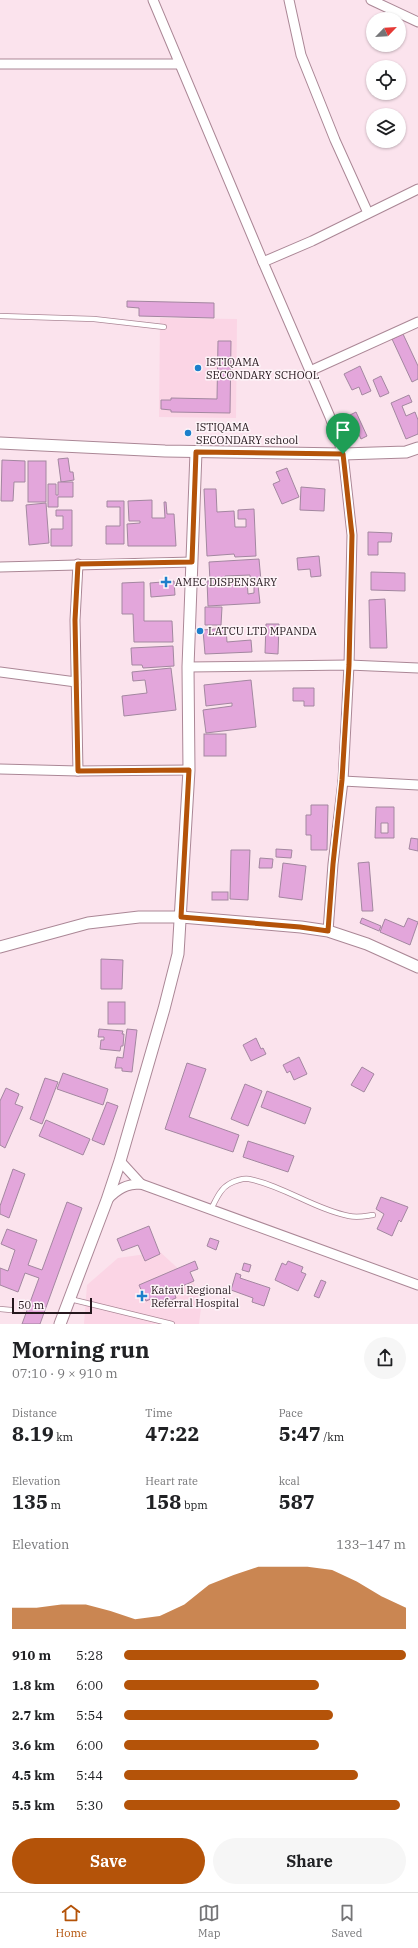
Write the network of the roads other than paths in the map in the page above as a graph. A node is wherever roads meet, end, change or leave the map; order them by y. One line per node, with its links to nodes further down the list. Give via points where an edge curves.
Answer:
1 (153, 0): 6 (street)
2 (289, 0): 8 (street, via 301,55)
3 (371, 0): 4 (street)
4 (418, 22)
5 (0, 64): 6 (street)
6 (178, 64): 9 (street)
7 (418, 189): 8 (street)
8 (368, 214): 9 (street)
9 (262, 262): 13 (street)
10 (0, 316): 12 (lane, via 94,319)
11 (418, 322): 13 (street)
12 (164, 327)
13 (310, 371): 17 (street)
14 (0, 443): 16 (street)
15 (418, 448): 17 (street, via 406,452)
16 (196, 452): 17 (street); 18 (street)
17 (343, 454): 21 (street, via 352,535)
18 (192, 562): 19 (street); 22 (street)
19 (78, 564): 20 (street); 25 (street, via 75,620)
20 (0, 567)
21 (349, 665): 22 (street); 23 (street); 29 (street)
22 (188, 667): 27 (street)
23 (418, 668)
24 (0, 672): 25 (street)
25 (76, 682): 28 (street)
26 (0, 769): 28 (street)
27 (189, 770): 28 (street); 31 (street)
28 (78, 771)
29 (342, 780): 30 (street); 32 (street)
30 (418, 785)
31 (181, 917): 32 (street); 33 (street, via 139,917 88,923); 35 (street, via 178,954)
32 (328, 931): 34 (street, via 367,944)
33 (0, 947)
34 (418, 967)
35 (120, 1161): 36 (street); 37 (street)
36 (141, 1184): 37 (street, via 123,1187); 38 (street)
37 (107, 1200): 41 (street)
38 (211, 1209): 39 (lane, via 228,1185 248,1179 289,1193 329,1211 350,1216); 40 (street)
39 (373, 1215)
40 (418, 1285)
41 (70, 1299): 44 (street); 45 (lane)
42 (0, 1309): 43 (lane)
43 (11, 1310)
44 (60, 1324)
45 (172, 1324)

